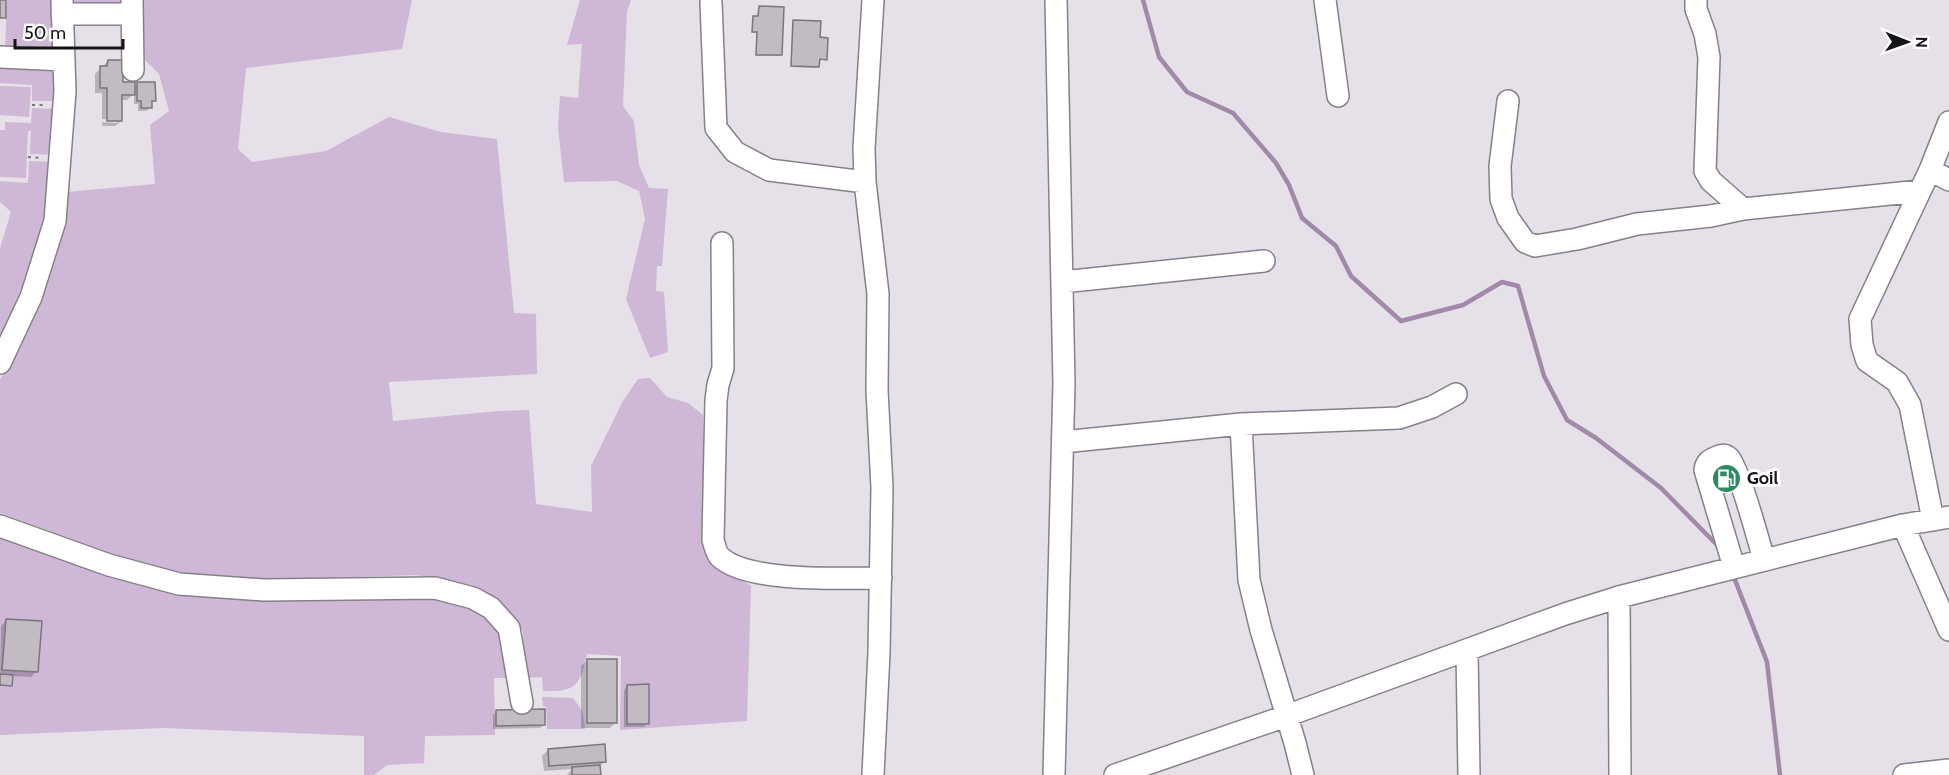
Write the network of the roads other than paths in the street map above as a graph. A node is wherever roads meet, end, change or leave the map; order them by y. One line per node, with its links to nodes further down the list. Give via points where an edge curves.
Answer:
1 (873, 0): 16 (street)
2 (1056, 0): 21 (street)
3 (1325, 0): 11 (street)
4 (1696, 0): 18 (street, via 1709,57 1705,171)
5 (711, 3): 16 (street, via 716,128 735,152 770,170)
6 (62, 7): 7 (street); 9 (street)
7 (132, 7): 10 (street)
8 (0, 57): 9 (street)
9 (64, 60): 22 (street, via 55,221 31,297)
10 (133, 70)
11 (1338, 96)
12 (1508, 101): 18 (street, via 1500,166 1501,198 1508,218 1525,242 1535,246 1637,224)
13 (1949, 123): 14 (street)
14 (1930, 170): 15 (street); 17 (street)
15 (1949, 180)
16 (865, 182): 33 (street, via 878,294)
17 (1920, 191): 18 (street); 28 (street, via 1860,319 1867,361 1897,382 1910,405)
18 (1743, 209)
19 (722, 243): 33 (street, via 723,368 716,400 713,540 719,556 767,575)
20 (1264, 261): 21 (street)
21 (1062, 282): 25 (street)
22 (0, 363)
23 (1456, 394): 24 (street, via 1399,418)
24 (1241, 424): 25 (street); 38 (street, via 1249,580)
25 (1063, 442): 41 (street)
26 (1746, 501): 27 (street); 27 (street, via 1731,460 1721,455 1710,460 1705,470); 31 (street)
27 (1716, 511): 32 (street)
28 (1941, 519): 29 (street)
29 (1903, 525): 31 (street); 35 (street)
30 (0, 526): 37 (street, via 109,565 178,584 264,590 435,588 473,598 491,608 509,628)
31 (1764, 560): 32 (street)
32 (1734, 567): 34 (street)
33 (881, 578): 40 (street)
34 (1618, 597): 36 (street); 45 (street)
35 (1949, 630)
36 (1467, 651): 38 (street); 44 (street)
37 (522, 703)
38 (1286, 716): 42 (street); 43 (street)
39 (1949, 771): 46 (street)
40 (873, 775)
41 (1054, 775)
42 (1115, 775)
43 (1303, 775)
44 (1469, 775)
45 (1620, 775)
46 (1904, 775)

